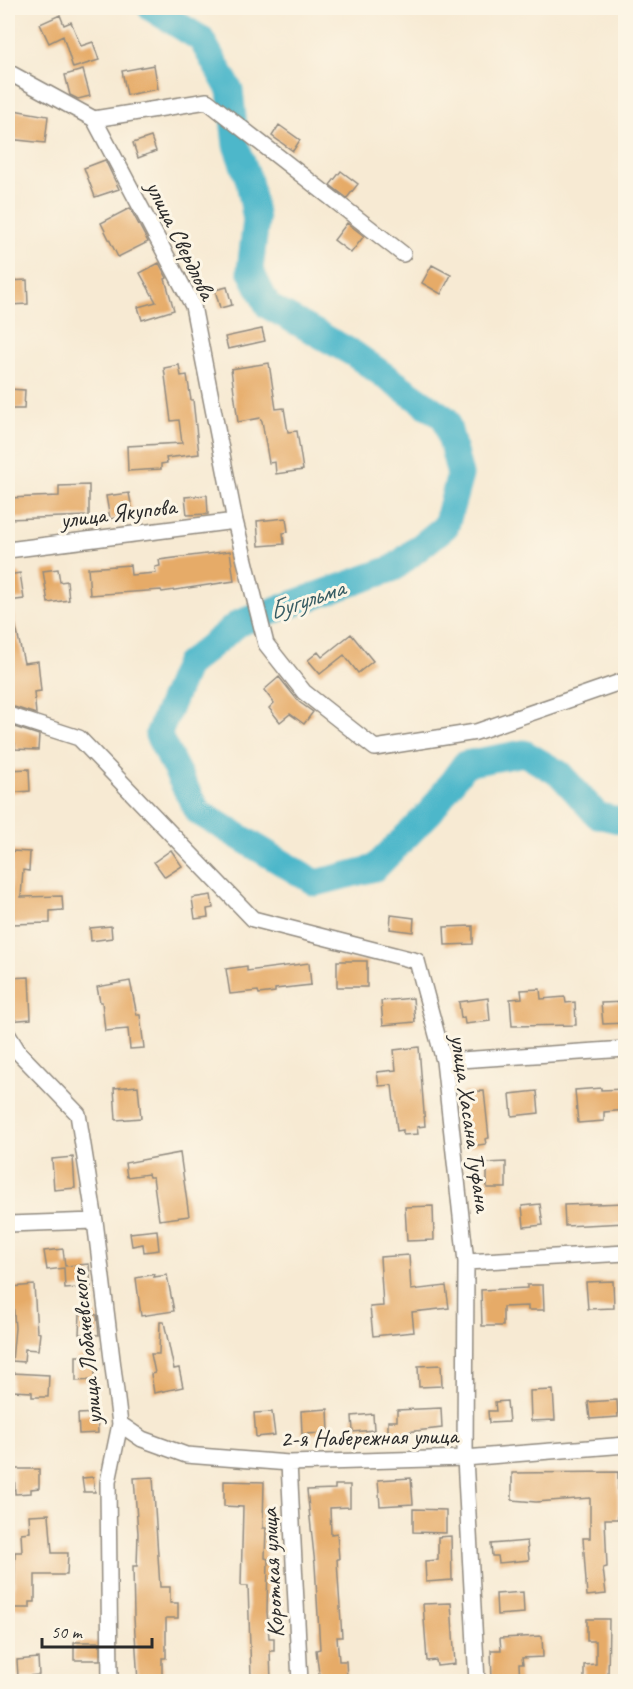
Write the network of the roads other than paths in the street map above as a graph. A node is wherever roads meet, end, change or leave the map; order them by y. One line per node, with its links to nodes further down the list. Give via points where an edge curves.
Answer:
1 (8, 72): 2 (street)
2 (94, 118): 3 (street, via 207,101); 4 (street, улица Свердлова, via 193,306)
3 (403, 254)
4 (235, 521): 5 (street, улица Якупова); 6 (street, улица Свердлова, via 266,644 304,692 375,748 476,732)
5 (8, 550)
6 (626, 680)
7 (8, 715): 10 (street, улица Хасана Туфана, via 79,738 253,919 417,961)
8 (8, 1035): 11 (street, улица Лобачевского, via 19,1053 78,1114)
9 (626, 1049): 10 (street)
10 (444, 1061): 14 (street, улица Хасана Туфана)
11 (95, 1221): 12 (street); 15 (street, улица Лобачевского)
12 (8, 1224)
13 (626, 1253): 14 (street)
14 (466, 1262): 17 (street, улица Хасана Туфана)
15 (120, 1424): 18 (street, 2-я Набережная улица, via 142,1439 186,1455); 19 (street, улица Лобачевского, via 108,1482)
16 (626, 1445): 17 (street, 2-я Набережная улица)
17 (465, 1458): 18 (street, 2-я Набережная улица); 21 (street, улица Хасана Туфана)
18 (289, 1463): 20 (street, Короткая улица)
19 (110, 1682)
20 (300, 1682)
21 (477, 1682)

